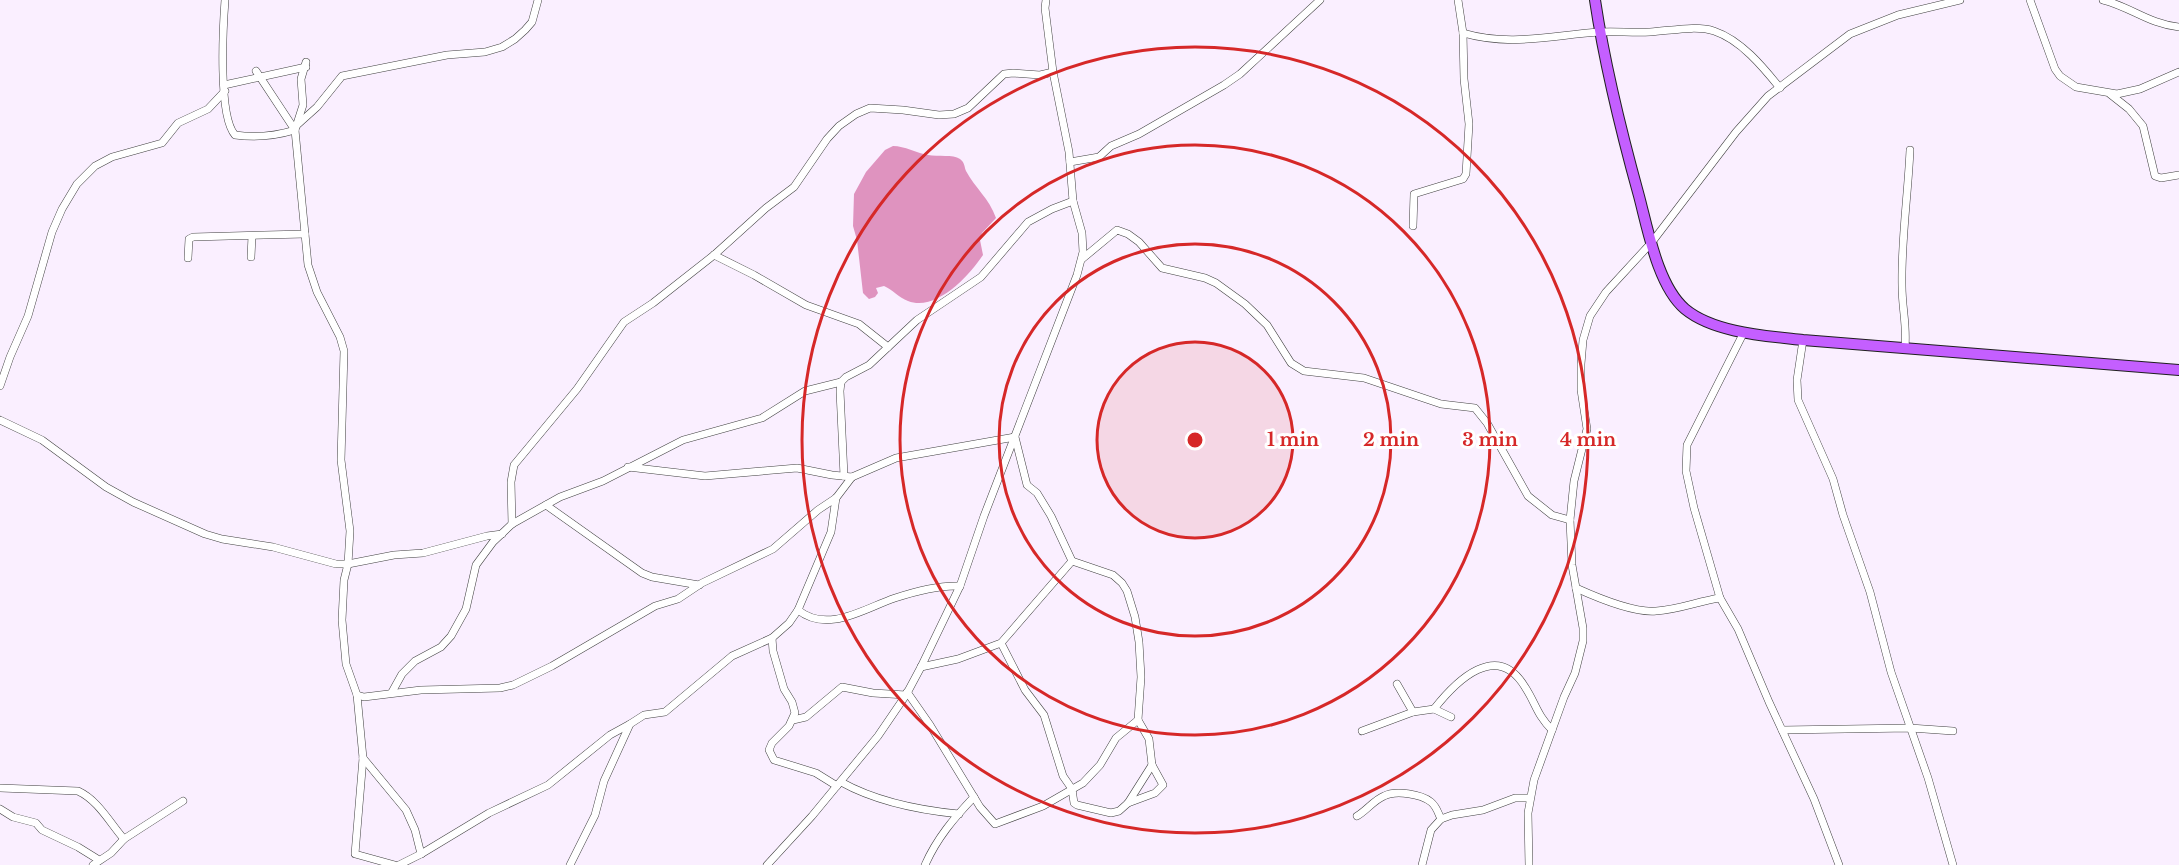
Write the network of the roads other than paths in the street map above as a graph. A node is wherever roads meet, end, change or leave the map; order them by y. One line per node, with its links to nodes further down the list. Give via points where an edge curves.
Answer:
1 (225, 0): 17 (street)
2 (538, 0): 20 (street, via 532,22 502,47 342,76)
3 (1046, 0): 14 (street)
4 (1320, 0): 22 (street, via 1224,85 1111,146 1099,157)
5 (1458, 0): 12 (street)
6 (1595, 0): 11 (main road)
7 (1960, 0): 18 (street, via 1898,15 1850,34)
8 (2030, 0): 19 (street, via 2060,76 2076,87)
9 (2103, 0): 10 (street, via 2147,20)
10 (2179, 27)
11 (1600, 32): 12 (street, via 1532,40); 18 (street, via 1714,31 1742,48); 28 (main road)
12 (1463, 33): 25 (street, via 1469,124 1466,174 1463,179 1414,194)
13 (256, 70): 16 (street)
14 (1053, 72): 22 (street); 29 (street, via 1004,74 968,108 954,114 877,108 856,114 833,132 798,182)
15 (2179, 72): 19 (street, via 2128,93)
16 (262, 77): 17 (street); 20 (street); 20 (street, via 306,64 303,105)
17 (225, 88): 20 (street, via 226,118 235,135 262,136); 39 (street, via 208,109 178,123 162,143 112,157 95,166 77,184 52,232 28,316)
18 (1780, 88): 28 (street, via 1736,132)
19 (2108, 92): 23 (street, via 2143,126 2155,176)
20 (296, 128): 26 (street)
21 (1910, 150): 36 (street, via 1902,285)
22 (1070, 162): 24 (street)
23 (2179, 175)
24 (1073, 201): 32 (street, via 1082,233); 35 (street, via 1028,222 981,277 912,323)
25 (1413, 226)
26 (305, 234): 27 (street); 51 (street, via 311,278 344,351 341,460 349,520)
27 (252, 236): 30 (street); 31 (street, via 193,237 189,239)
28 (1652, 242): 33 (main road, via 1665,281 1683,307 1710,322); 47 (street, via 1606,292 1587,326 1581,390 1587,429 1574,481)
29 (714, 255): 35 (street, via 807,305 859,324); 48 (street, via 624,322 567,403 514,465)
30 (251, 257)
31 (188, 258)
32 (1082, 259): 41 (street); 47 (street, via 1117,230 1123,232 1145,247 1162,268 1211,281 1254,311 1296,367 1312,373 1364,378 1441,404 1475,408 1528,496 1552,515)
33 (1744, 332): 34 (main road); 55 (street, via 1685,452 1694,508)
34 (1803, 340): 36 (main road); 70 (street, via 1798,400 1833,479)
35 (888, 347): 38 (street, via 869,365)
36 (1905, 347): 37 (main road)
37 (2179, 370)
38 (841, 382): 42 (street, via 805,392 768,416 683,440); 43 (street)
39 (0, 385)
40 (0, 420): 51 (street, via 42,440 117,494 205,534)
41 (1015, 437): 44 (street, via 896,458); 50 (street, via 1027,485 1037,493 1051,516); 53 (street)
42 (628, 467): 43 (street, via 705,476 797,468); 46 (street)
43 (844, 476): 44 (street)
44 (852, 477): 45 (street)
45 (836, 498): 52 (street, via 773,549); 56 (street, via 831,532)
46 (546, 506): 48 (street); 52 (street, via 642,573)
47 (1570, 520): 54 (street)
48 (512, 524): 49 (street)
49 (501, 534): 51 (street, via 423,553); 61 (street, via 476,565 466,609 451,636 408,668)
50 (1072, 561): 58 (street); 68 (street, via 1113,575 1126,591 1139,642)
51 (348, 564): 63 (street, via 342,598 343,631 346,664)
52 (699, 585): 61 (street, via 513,685)
53 (960, 586): 56 (street, via 910,593 841,618 818,619); 59 (street)
54 (1576, 588): 55 (street, via 1645,611); 71 (street, via 1583,641)
55 (1720, 598): 72 (street, via 1738,629)
56 (798, 610): 57 (street)
57 (772, 638): 67 (street, via 784,689 795,710); 69 (street, via 732,656 665,712 644,715)
58 (1001, 643): 59 (street); 79 (street, via 1025,690 1044,715 1063,776)
59 (921, 667): 62 (street)
60 (1397, 684): 65 (street)
61 (392, 692): 63 (street)
62 (907, 694): 67 (street, via 842,687 806,717); 77 (street); 80 (street)
63 (357, 695): 75 (street)
64 (1434, 709): 65 (street); 66 (street); 71 (street, via 1466,675 1499,666 1517,676 1538,714)
65 (1413, 712): 73 (street)
66 (1451, 717)
67 (793, 720): 77 (street, via 770,747 771,757)
68 (1138, 720): 76 (street, via 1150,742); 79 (street, via 1116,738 1087,779)
69 (630, 724): 89 (street, via 610,735 548,785 489,813); 92 (street, via 604,781 595,815)
70 (1910, 728): 72 (street); 74 (street); 98 (street)
71 (1552, 730): 81 (street)
72 (1782, 730): 97 (street, via 1814,798)
73 (1362, 731)
74 (1953, 731)
75 (363, 758): 89 (street, via 406,810); 91 (street, via 355,854)
76 (1152, 765): 83 (street); 83 (street, via 1162,787)
77 (839, 784): 85 (street, via 884,801); 93 (street)
78 (0, 788): 88 (street, via 78,791 95,803)
79 (1072, 789): 80 (street, via 1043,806 995,824); 83 (street, via 1074,803 1080,807 1111,813)
80 (974, 797): 85 (street)
81 (1530, 798): 87 (street, via 1515,798); 96 (street)
82 (183, 801): 88 (street)
83 (1128, 803)
84 (0, 809): 90 (street, via 12,817 36,823 42,830 78,847)
85 (958, 814): 94 (street)
86 (1357, 816): 87 (street, via 1383,796 1400,794 1434,804)
87 (1441, 819): 95 (street, via 1431,830)
88 (124, 839): 90 (street)
89 (421, 855): 91 (street)
90 (96, 863)
91 (397, 865)
92 (570, 865)
93 (767, 865)
94 (925, 865)
95 (1422, 865)
96 (1531, 865)
97 (1839, 865)
98 (1953, 865)

